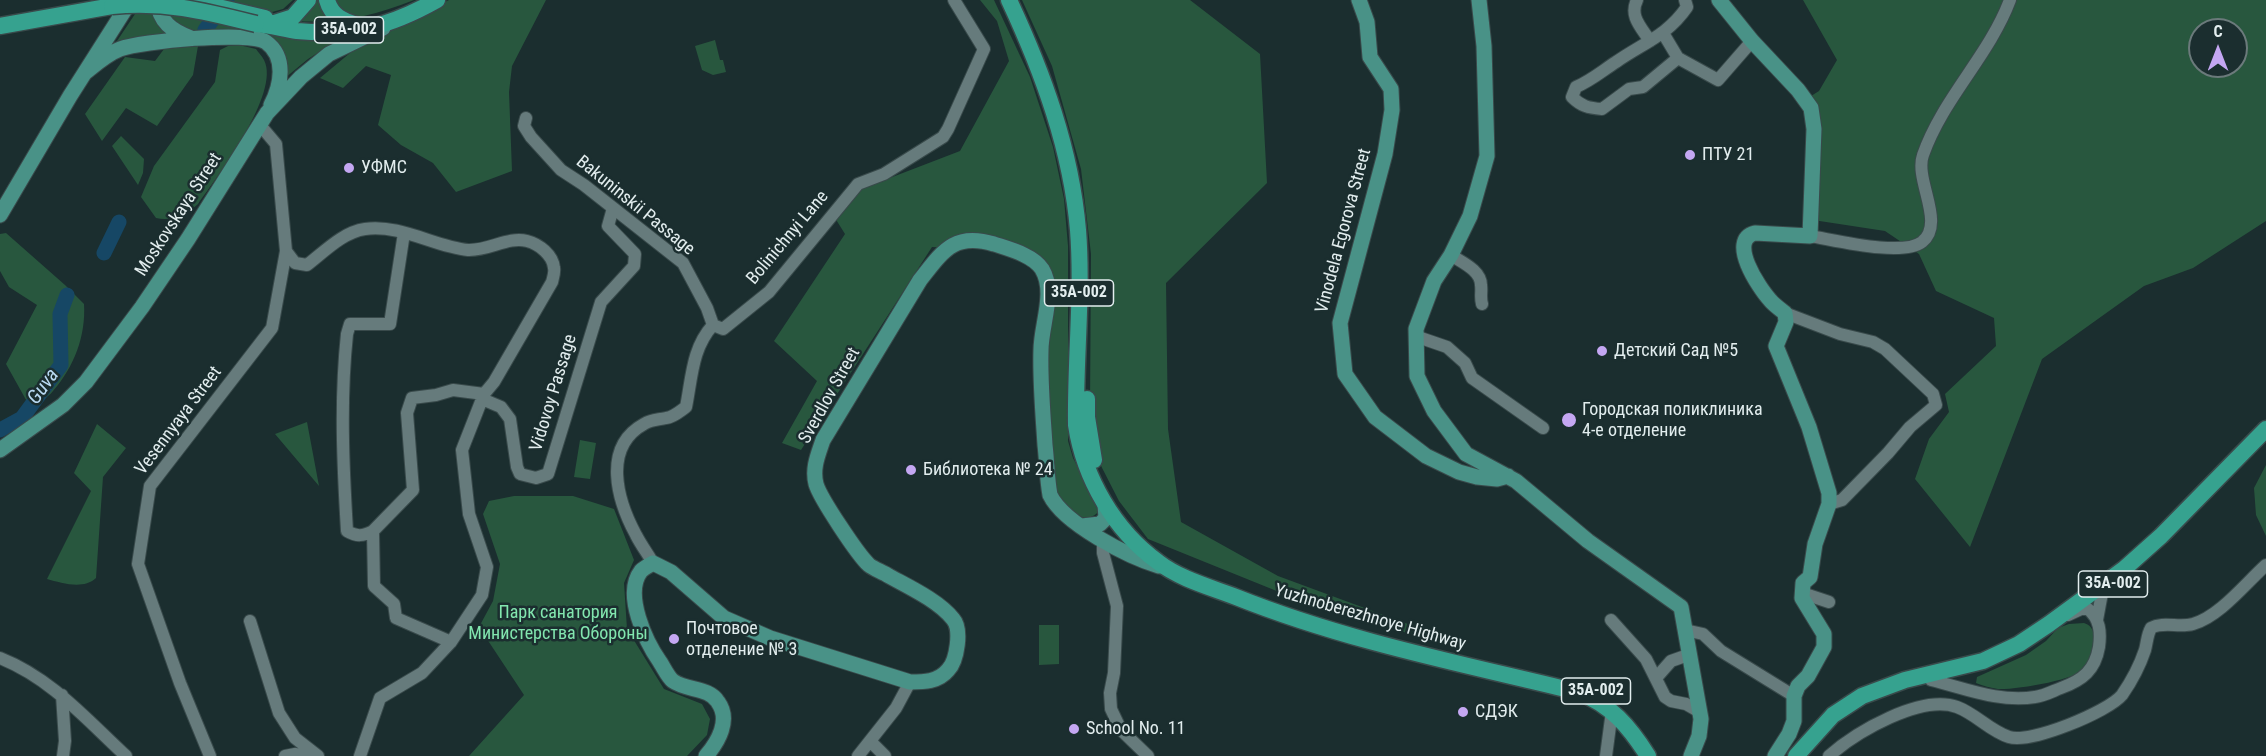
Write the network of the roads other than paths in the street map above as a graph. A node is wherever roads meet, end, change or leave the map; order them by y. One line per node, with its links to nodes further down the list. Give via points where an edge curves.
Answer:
1 (131, 0): 28 (main road)
2 (157, 0): 24 (main road, via 161,16 171,29)
3 (189, 0): 19 (highway)
4 (298, 0): 19 (main road, via 280,15)
5 (308, 0): 19 (highway, via 293,17 276,24)
6 (327, 0): 22 (highway, via 340,20)
7 (437, 0): 18 (highway, 35А-002)
8 (954, 0): 39 (street, Bolinichnyi Lane, via 984,49 948,129 938,141 884,174 858,184 769,292 723,329)
9 (1009, 0): 48 (highway, Yuzhnoberezhnoye Highway / 35А-002, via 1054,111 1075,205 1079,282 1076,425 1079,448)
10 (1017, 0): 51 (highway, Yuzhnoberezhnoye Highway / 35А-002, via 1050,76 1074,160 1086,230 1087,417 1091,454)
11 (1359, 0): 46 (main road, Vinodela Egorova Street, via 1368,22 1370,57 1391,89 1392,110 1386,154 1340,323 1345,374 1375,417 1426,456 1477,477)
12 (1479, 0): 36 (main road, via 1488,156 1470,216)
13 (1638, 0): 25 (street, via 1633,9)
14 (1684, 0): 23 (street, via 1687,7)
15 (1719, 0): 26 (main road)
16 (2010, 0): 34 (street, via 2001,22 1928,140 1920,166 1931,216 1924,240 1903,248)
17 (110, 3): 19 (highway, bridge, via 151,3); 20 (highway); 21 (highway)
18 (401, 19): 22 (highway, 35А-002); 30 (main road, Moskovskaya Street, via 329,54 301,77)
19 (260, 20): 22 (highway, 35А-002, via 296,31)
20 (0, 21)
21 (0, 26)
22 (366, 29)
23 (1663, 33): 25 (street); 27 (street)
24 (194, 39): 28 (main road, via 122,48); 30 (main road, via 251,38 263,40 271,47 280,66 280,80)
25 (1650, 41): 27 (street, via 1576,87 1572,97 1588,108 1602,109 1629,89 1643,87)
26 (1752, 41): 27 (street, via 1718,80); 34 (main road, via 1811,108 1814,129)
27 (1678, 58)
28 (86, 72): 32 (main road)
29 (525, 118): 31 (street, Bakuninskii Passage, via 524,126 531,137 561,170)
30 (264, 119): 35 (street, Vesennyaya Street, via 276,144); 45 (main road, Moskovskaya Street, via 155,288 86,382 63,405)
31 (613, 208): 39 (street, Bakuninskii Passage, via 683,263); 41 (street, Vidovoy Passage, via 608,226 635,254 634,266 601,302 548,474 536,478 520,474 510,419 501,407)
32 (0, 214)
33 (404, 233): 35 (street, via 376,228 356,231 307,265 295,264); 41 (street, via 467,250 526,241 546,251 550,259 554,268 552,282); 50 (street, via 390,324 350,324 346,334 341,418 347,531 355,536)
34 (1810, 236): 38 (main road, via 1755,232 1744,241 1747,266 1770,300)
35 (286, 251): 78 (street, Vesennyaya Street, via 272,328 150,486 138,564 176,674)
36 (1451, 255): 37 (street, via 1477,273 1482,283); 40 (main road, via 1434,281)
37 (1482, 304)
38 (1785, 313): 47 (main road, via 1786,322 1776,346 1809,427); 47 (street, via 1873,342 1936,400 1936,405 1910,427 1864,479 1842,500)
39 (713, 325): 53 (street, via 702,337 686,407 668,418 643,424 621,445 618,491 635,534)
40 (1416, 336): 42 (street, via 1447,347 1465,363 1473,378); 46 (main road, via 1417,376 1434,411 1466,454)
41 (483, 397): 50 (street, via 453,390 412,398 407,413 413,490); 65 (street, via 462,450 469,514 487,567 482,595)
42 (1543, 428)
43 (2266, 429): 63 (highway, 35А-002, via 2162,536)
44 (2266, 442): 56 (highway, 35А-002, via 2165,542)
45 (0, 450)
46 (1509, 476): 64 (main road, via 1588,541 1675,602 1681,608)
47 (1829, 504): 57 (main road, via 1815,544 1810,577 1803,584)
48 (1105, 505): 49 (main road, via 1106,518 1100,524); 51 (highway, Yuzhnoberezhnoye Highway / 35А-002)
49 (1082, 526): 52 (main road, Sverdlov Street); 70 (main road, Sverdlov Street, via 1054,503 1047,482 1041,346 1047,290 1042,269 1016,251 989,242 970,239 956,243 936,259 920,280 823,440 815,463 816,484 825,503 869,565 940,605 955,620 958,642 950,669 927,682)
50 (373, 531): 65 (street, via 374,586 394,604 396,618)
51 (1130, 532): 52 (main road); 55 (highway, Yuzhnoberezhnoye Highway / 35А-002); 89 (highway, Yuzhnoberezhnoye Highway / 35А-002, via 1195,574 1276,607 1602,694 1627,717)
52 (1103, 542): 55 (main road, Sverdlov Street); 86 (street, via 1101,548 1117,606 1111,709 1121,730)
53 (653, 563): 70 (main road, Sverdlov Street, via 671,572 724,618 770,638); 83 (main road, via 641,571 636,585 640,626 672,681 709,693 718,701 724,715 719,740)
54 (2266, 565): 94 (street, via 2207,619 2190,625 2151,628 2132,678 2121,695 2099,712 2036,736 2015,738 1956,706 1916,708 1861,731)
55 (1165, 567): 73 (highway, Yuzhnoberezhnoye Highway / 35А-002, via 1272,612 1578,692 1597,699)
56 (2102, 592): 59 (highway, 35А-002); 60 (street)
57 (1802, 593): 58 (street); 72 (main road, via 1803,602 1824,634 1824,647)
58 (1829, 602)
59 (2080, 609): 60 (street, via 2088,609); 63 (street); 69 (highway, 35А-002, via 2005,657)
60 (2097, 620): 69 (street, via 2099,645 2092,669 2077,682 2039,696 1988,695)
61 (250, 621): 81 (street, via 279,713 295,738)
62 (1611, 621): 68 (street, via 1646,659)
63 (2049, 624): 92 (highway, 35А-002, via 1983,661 1895,683 1862,696 1833,715)
64 (1685, 630): 66 (main road); 72 (street, via 1703,634 1721,651)
65 (451, 642): 82 (street, via 422,673 380,698)
66 (1688, 655): 68 (street, via 1671,661); 74 (main road)
67 (0, 658): 71 (street, via 22,666)
68 (1656, 678): 74 (street, via 1665,697)
69 (1931, 680): 93 (highway, 35А-002, via 1888,692 1850,711)
70 (910, 682): 75 (street, via 896,708)
71 (62, 695): 76 (street); 77 (street)
72 (1794, 696): 91 (main road, via 1792,727)
73 (1612, 711): 87 (street); 88 (highway, Yuzhnoberezhnoye Highway / 35А-002)
74 (1700, 712): 90 (main road, via 1699,736)
75 (870, 741): 84 (street); 85 (street)
76 (63, 756)
77 (126, 756)
78 (210, 756)
79 (285, 756): 80 (street)
80 (307, 756)
81 (318, 756)
82 (360, 756)
83 (706, 756)
84 (858, 756)
85 (885, 756)
86 (1148, 756)
87 (1606, 756)
88 (1648, 756)
89 (1653, 756)
90 (1691, 756)
91 (1775, 756)
92 (1796, 756)
93 (1807, 756)
94 (1829, 756)

